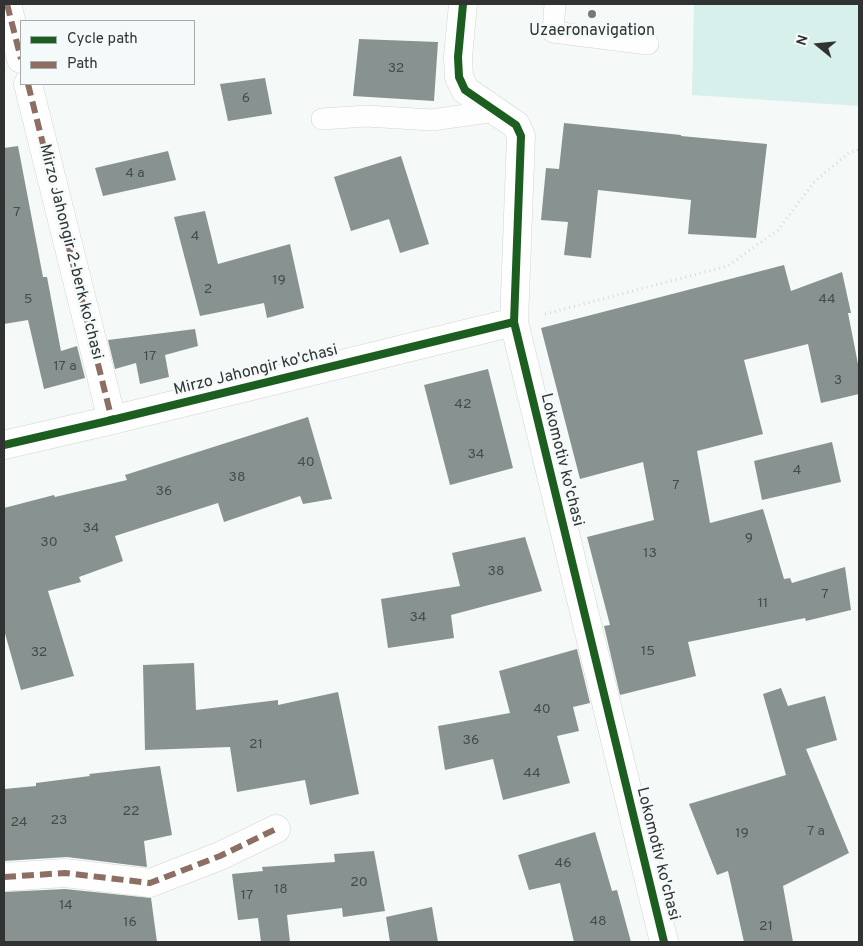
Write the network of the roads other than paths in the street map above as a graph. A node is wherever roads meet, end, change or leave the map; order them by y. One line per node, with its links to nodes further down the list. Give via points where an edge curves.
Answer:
1 (7, 4): 5 (street)
2 (463, 4): 7 (street, Lokomotiv ko'chasi, via 459,77 465,90)
3 (555, 4): 4 (lane, via 553,32)
4 (648, 44)
5 (20, 55)
6 (28, 85): 10 (street, Mirzo Jahongir 2-berk ko'chasi)
7 (495, 111): 8 (lane, via 432,120 366,116); 9 (street, Lokomotiv ko'chasi, via 516,125 521,136)
8 (322, 119)
9 (514, 322): 10 (street, Mirzo Jahongir ko'chasi); 14 (street, Lokomotiv ko'chasi)
10 (112, 420): 11 (street, Mirzo Jahongir ko'chasi)
11 (4, 445)
12 (276, 829): 13 (street, via 220,856 150,883 65,874)
13 (4, 877)
14 (664, 942)

